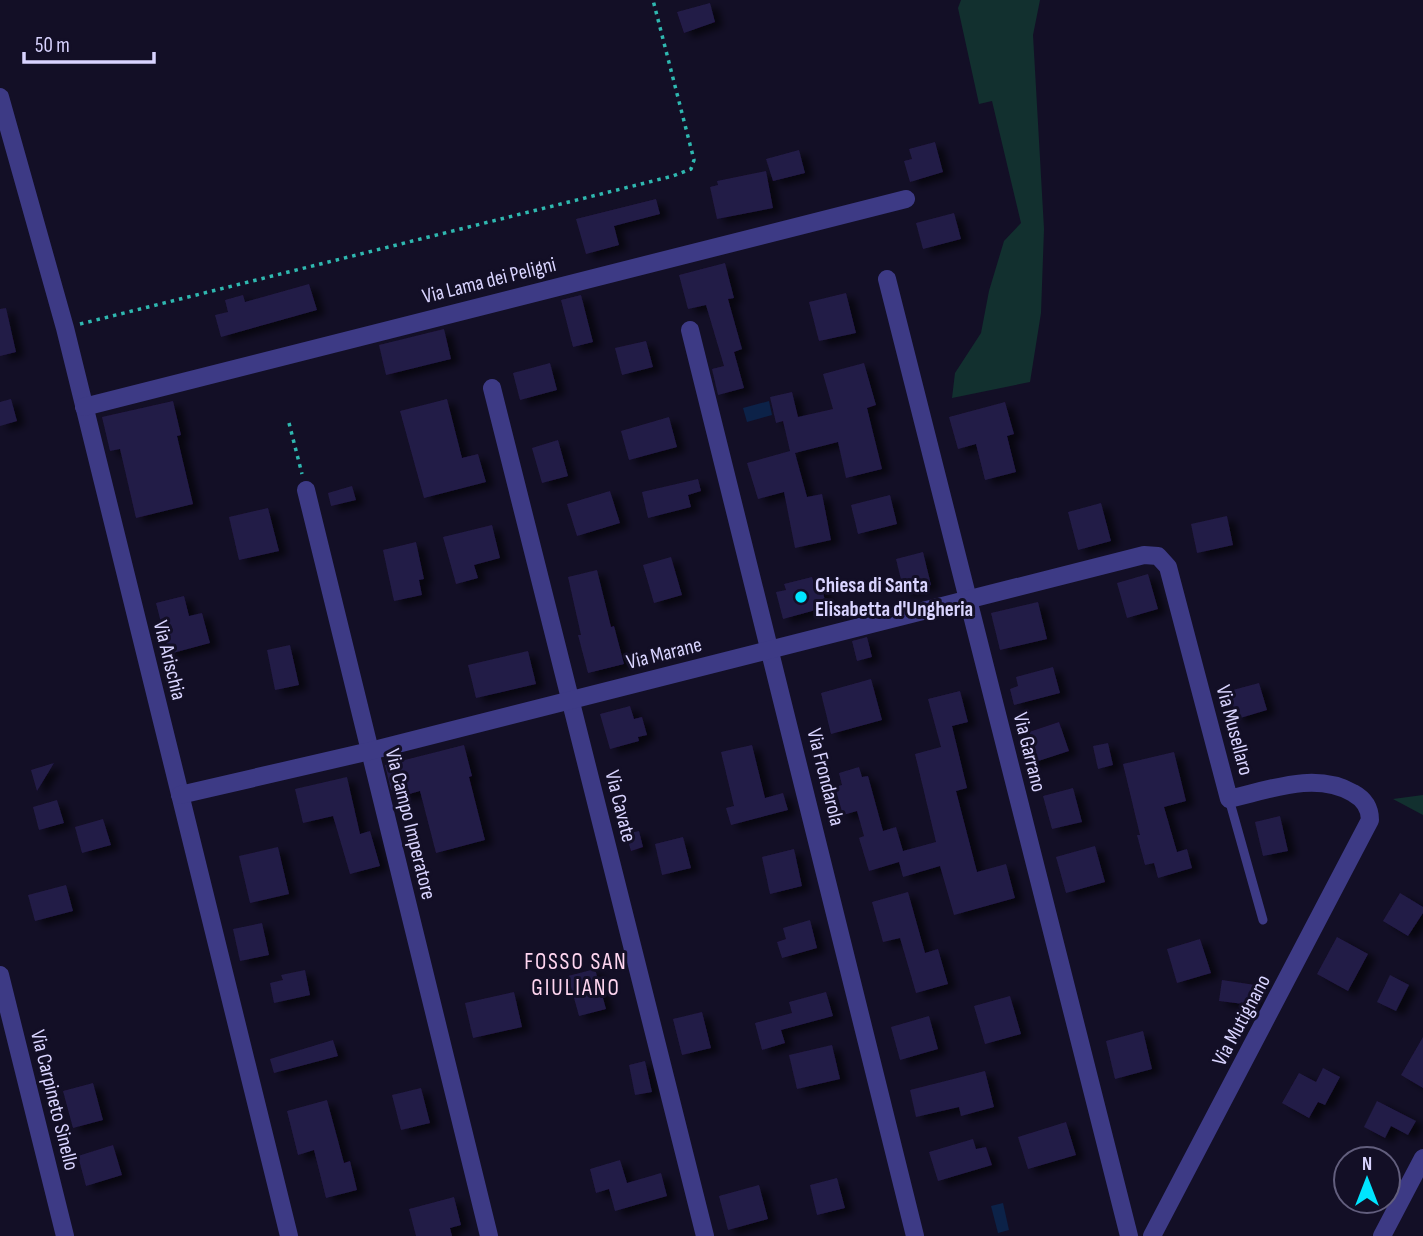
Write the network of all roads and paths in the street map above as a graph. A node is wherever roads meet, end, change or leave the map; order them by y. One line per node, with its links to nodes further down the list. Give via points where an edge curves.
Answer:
1 (653, 0): 5 (path, via 694,160 691,169)
2 (0, 96): 5 (street, Via Arischia)
3 (906, 199): 8 (street, Via Lama dei Peligni)
4 (887, 279): 12 (street, Via Garrano)
5 (65, 328): 8 (street, Via Arischia)
6 (690, 330): 13 (street, Via Frondarola)
7 (492, 388): 14 (street, Via Cavate)
8 (84, 407): 16 (street, Via Arischia)
9 (289, 423): 10 (path)
10 (306, 490): 15 (street, Via Campo Imperatore)
11 (1158, 556): 12 (street, Via Marane, via 1144,555); 17 (street, Via Musellaro, via 1168,567)
12 (968, 600): 13 (street, Via Marane); 27 (street, Via Garrano)
13 (771, 650): 14 (street, Via Marane); 26 (street, Via Frondarola)
14 (571, 699): 15 (street, Via Marane); 25 (street, Via Cavate)
15 (370, 751): 16 (street, Via Marane); 24 (street, Via Campo Imperatore)
16 (180, 795): 23 (street, Via Arischia)
17 (1229, 799): 18 (street, Via Musellaro, via 1290,785 1328,783 1363,800 1370,811); 19 (lane)
18 (1369, 824): 28 (street, Via Mutignano)
19 (1263, 920)
20 (0, 975): 22 (street, Via Carpineto Sinello)
21 (1423, 1158): 29 (street)
22 (65, 1236)
23 (289, 1236)
24 (489, 1236)
25 (705, 1236)
26 (915, 1236)
27 (1129, 1236)
28 (1152, 1236)
29 (1382, 1236)

